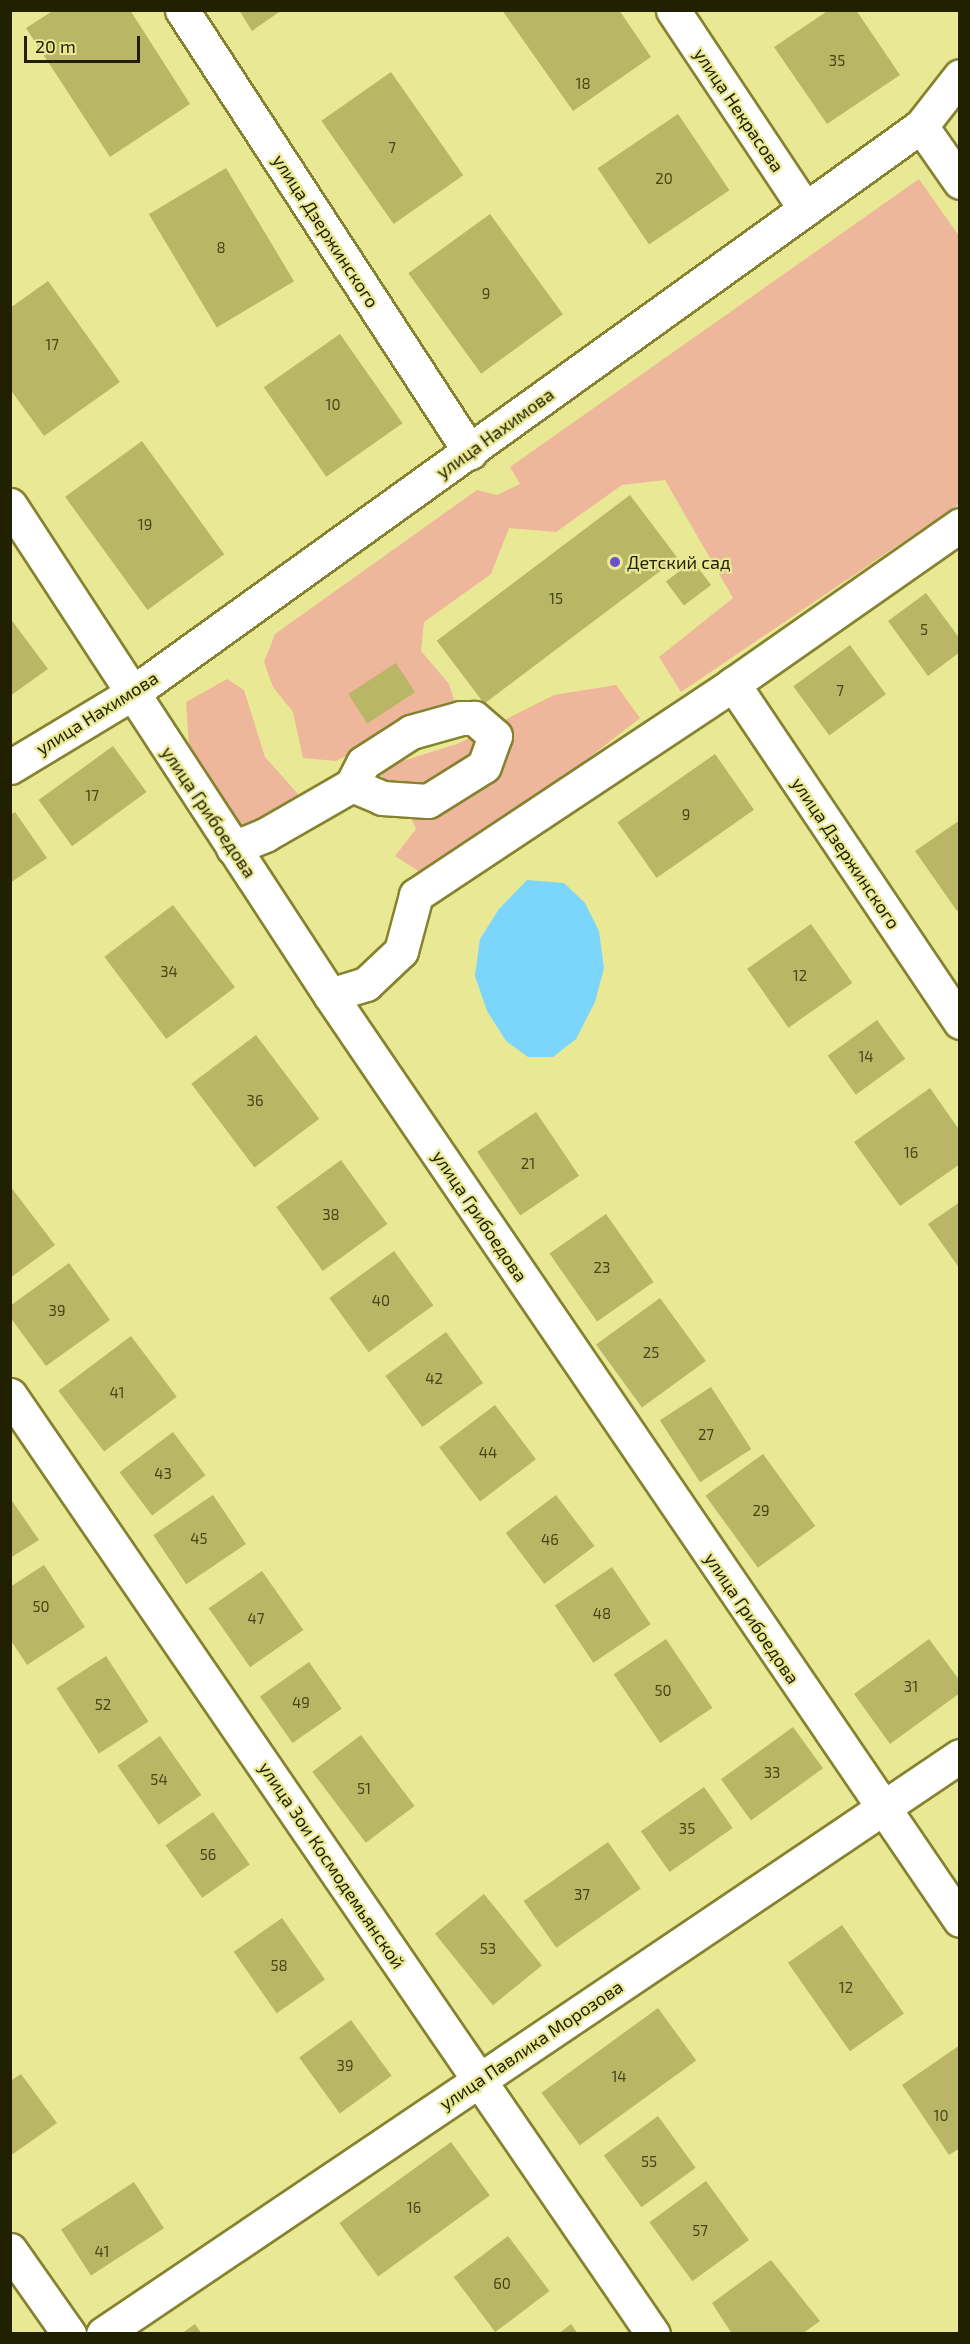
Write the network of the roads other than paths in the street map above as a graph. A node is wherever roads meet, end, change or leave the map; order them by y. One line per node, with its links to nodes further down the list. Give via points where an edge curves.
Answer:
1 (182, 10): 7 (street, улица Дзержинского)
2 (673, 10): 6 (street, улица Некрасова)
3 (960, 76): 4 (street, улица Нахимова)
4 (921, 126): 5 (street); 6 (street, улица Нахимова)
5 (960, 182)
6 (805, 209): 7 (street, улица Нахимова)
7 (470, 452): 11 (street, улица Нахимова)
8 (10, 505): 11 (street, улица Грибоедова)
9 (960, 525): 10 (street)
10 (733, 684): 15 (street, via 416,895 401,951 366,984); 16 (street, улица Дзержинского)
11 (131, 694): 12 (street, улица Нахимова); 14 (street, улица Грибоедова)
12 (10, 767)
13 (352, 785): 14 (street, via 265,835)
14 (233, 848): 15 (street, улица Грибоедова)
15 (330, 995): 19 (street, улица Грибоедова)
16 (960, 1022)
17 (10, 1395): 21 (street, улица Зои Космодемьянской)
18 (960, 1756): 19 (street, улица Павлика Морозова)
19 (882, 1810): 20 (street, улица Грибоедова); 21 (street, улица Павлика Морозова)
20 (960, 1920)
21 (479, 2080): 24 (street, улица Павлика Морозова); 25 (street, улица Зои Космодемьянской)
22 (10, 2250): 23 (street)
23 (69, 2334)
24 (103, 2334)
25 (653, 2334)

